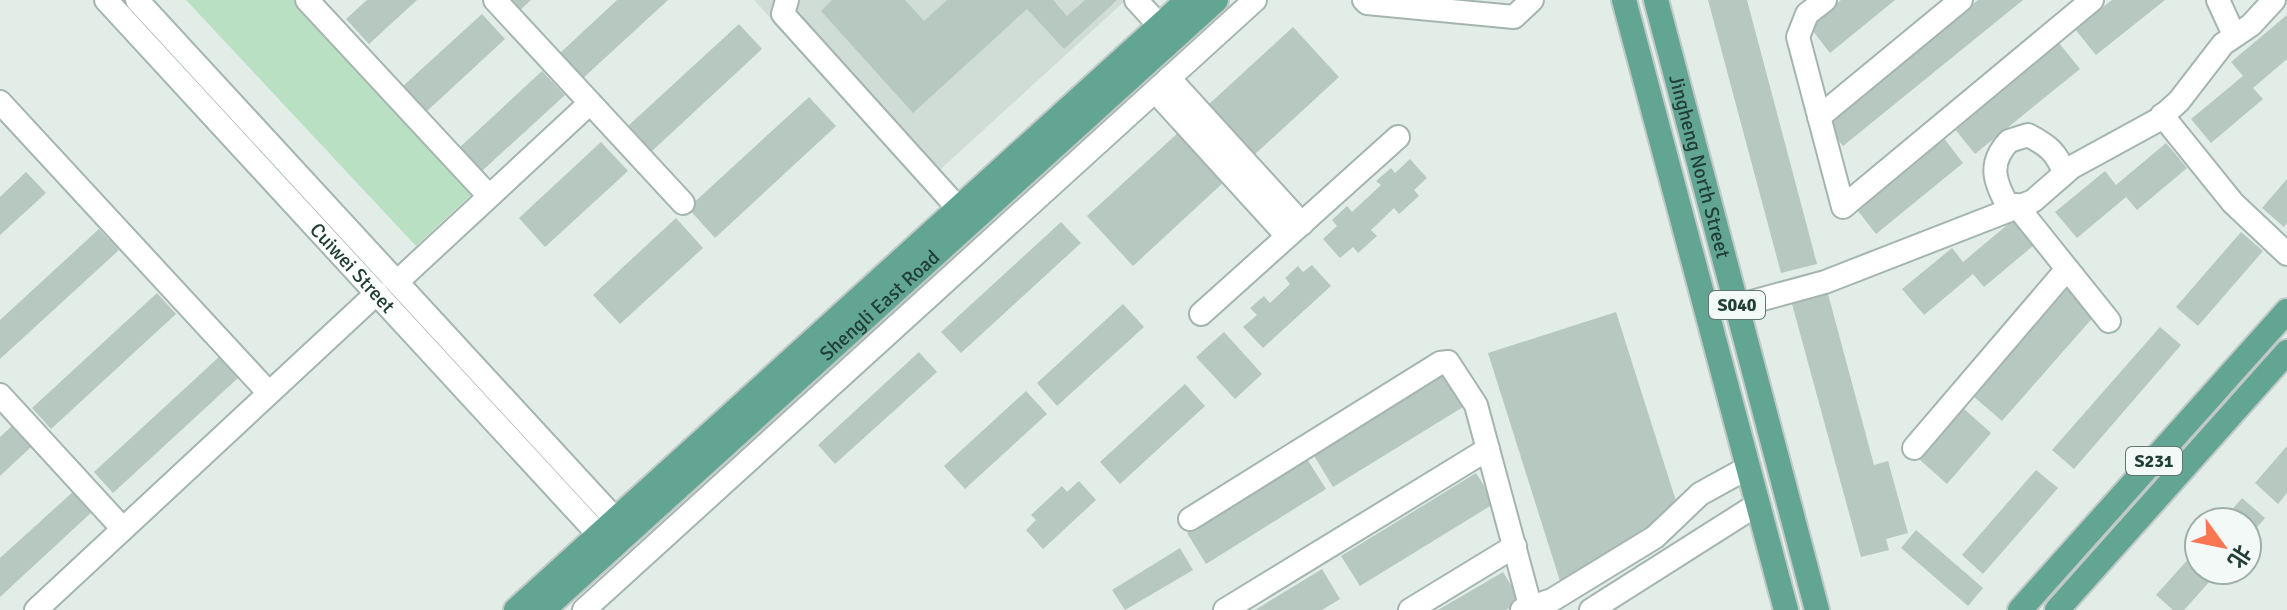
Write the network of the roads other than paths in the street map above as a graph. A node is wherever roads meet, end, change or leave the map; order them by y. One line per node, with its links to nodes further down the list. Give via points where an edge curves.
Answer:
1 (106, 0): 35 (street, Cuiwei Street)
2 (137, 0): 35 (street, Cuiwei Street)
3 (307, 0): 28 (street)
4 (495, 0): 23 (street)
5 (787, 0): 31 (street, via 783,14)
6 (1136, 0): 19 (street)
7 (1188, 0): 19 (main road, Shengli East Road)
8 (1216, 0): 54 (main road, Shengli East Road)
9 (1255, 0): 21 (street)
10 (1364, 0): 11 (street, via 1514,17)
11 (1532, 0)
12 (1624, 0): 45 (main road, Jingheng North Street / S040)
13 (1656, 0): 36 (main road, Jingheng North Street / S040)
14 (1825, 0): 25 (street, via 1807,14 1798,37)
15 (1961, 0): 25 (street)
16 (2092, 0): 25 (street, via 1843,207)
17 (2218, 0): 20 (street)
18 (2274, 0): 20 (street)
19 (1160, 26): 31 (main road, Shengli East Road)
20 (2234, 35): 24 (street)
21 (1162, 84): 32 (street); 55 (street)
22 (0, 102): 41 (street)
23 (590, 103): 28 (street); 29 (street)
24 (2162, 115): 27 (street); 33 (street, via 2233,203)
25 (1819, 117)
26 (1398, 137): 32 (street)
27 (2064, 173): 30 (street, via 2033,201); 30 (street, via 2059,157 2047,145 2028,135 2009,141 1995,163 1994,181)
28 (489, 196): 35 (street)
29 (683, 203)
30 (2012, 207): 34 (street); 36 (street, via 1825,282)
31 (958, 208): 48 (main road, Shengli East Road)
32 (1294, 230): 38 (street)
33 (2287, 254)
34 (2067, 269): 39 (street); 43 (street)
35 (387, 287): 41 (street); 48 (street, Cuiwei Street)
36 (1737, 306): 60 (main road, Jingheng North Street / S040)
37 (2287, 311): 61 (main road, S231)
38 (1201, 314)
39 (2109, 321)
40 (2287, 352): 62 (main road, S231)
41 (269, 393): 49 (street)
42 (0, 395): 49 (street)
43 (1914, 448)
44 (1488, 449): 47 (street, via 1476,405 1454,367 1440,363); 50 (street); 56 (street)
45 (1749, 467): 46 (main road, Jingheng North Street / S040); 51 (street, via 1700,494 1655,537 1552,600)
46 (1758, 504): 58 (street); 59 (main road, Jingheng North Street / S040)
47 (1190, 519)
48 (607, 527): 53 (main road, Shengli East Road)
49 (123, 529): 52 (street)
50 (1515, 546): 51 (street); 57 (street)
51 (1526, 608)
52 (36, 610)
53 (516, 610)
54 (543, 610)
55 (584, 610)
56 (1225, 610)
57 (1410, 610)
58 (1591, 610)
59 (1786, 610)
60 (1817, 610)
61 (2020, 610)
62 (2057, 610)

